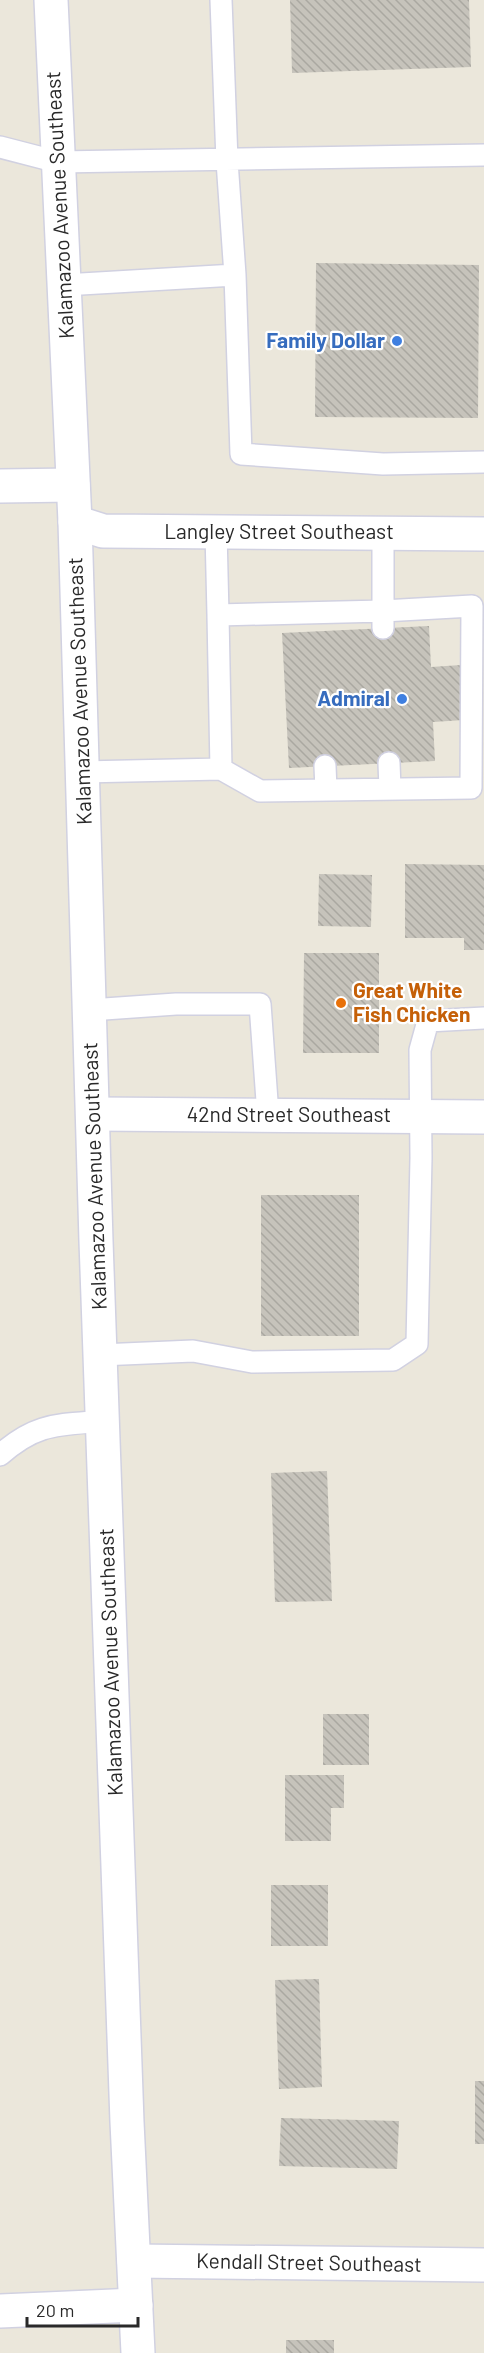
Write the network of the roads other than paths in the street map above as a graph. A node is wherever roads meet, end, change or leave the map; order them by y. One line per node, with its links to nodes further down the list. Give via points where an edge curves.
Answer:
1 (51, 0): 6 (main road, Kalamazoo Avenue Southeast)
2 (221, 0): 5 (lane)
3 (0, 147): 6 (lane)
4 (484, 155): 5 (lane)
5 (226, 161): 6 (lane); 7 (lane)
6 (58, 162): 8 (main road, Kalamazoo Avenue Southeast)
7 (235, 275): 8 (lane); 9 (lane, via 242,454 383,464)
8 (64, 285): 10 (main road, Kalamazoo Avenue Southeast)
9 (484, 462)
10 (73, 484): 11 (main road); 12 (main road, Kalamazoo Avenue Southeast)
11 (0, 486)
12 (75, 522): 13 (main road, Langley Street Southeast, via 102,531); 21 (main road, Kalamazoo Avenue Southeast)
13 (216, 532): 14 (main road, Langley Street Southeast); 16 (lane)
14 (383, 533): 15 (main road, Langley Street Southeast); 17 (lane)
15 (484, 534)
16 (218, 615): 17 (lane, via 316,622); 20 (lane)
17 (383, 620): 22 (lane, via 472,606 471,788)
18 (389, 763): 22 (lane)
19 (325, 766): 23 (lane)
20 (221, 769): 21 (lane); 23 (lane, via 260,791)
21 (82, 772): 24 (main road, Kalamazoo Avenue Southeast)
22 (390, 789): 23 (lane)
23 (326, 790)
24 (90, 1010): 26 (main road, Kalamazoo Avenue Southeast); 27 (lane, via 260,1004)
25 (484, 1018): 28 (lane, via 428,1021 420,1050)
26 (94, 1114): 27 (main road, 42nd Street Southeast); 30 (main road, Kalamazoo Avenue Southeast)
27 (268, 1115): 28 (main road, 42nd Street Southeast)
28 (419, 1116): 29 (main road, 42nd Street Southeast); 30 (lane, via 417,1344 393,1360 252,1362 193,1351)
29 (484, 1117)
30 (100, 1355): 31 (main road, Kalamazoo Avenue Southeast)
31 (102, 1421): 32 (lane, via 47,1426 24,1436); 33 (main road, Kalamazoo Avenue Southeast)
32 (0, 1455)
33 (134, 2261): 34 (main road, Kendall Street Southeast); 35 (main road, Kalamazoo Avenue Southeast)
34 (484, 2265)
35 (136, 2305): 36 (main road); 37 (main road, Kalamazoo Avenue Southeast)
36 (0, 2311)
37 (138, 2353)

